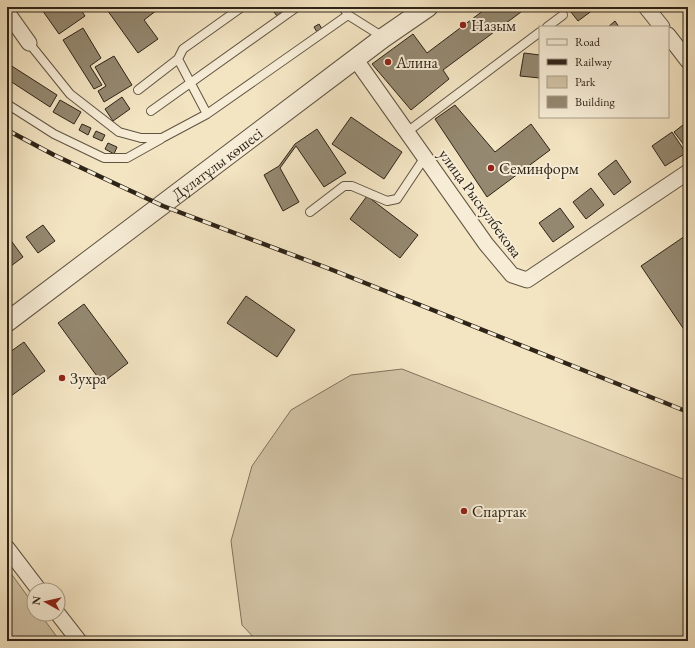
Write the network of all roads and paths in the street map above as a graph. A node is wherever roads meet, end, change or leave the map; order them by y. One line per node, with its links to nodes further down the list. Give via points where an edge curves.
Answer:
1 (242, 7): 15 (lane, via 183,49)
2 (296, 7): 18 (lane)
3 (343, 7): 7 (lane)
4 (428, 7): 13 (street, Дулатұлы көшесі)
5 (646, 7): 10 (street)
6 (7, 12): 14 (street)
7 (348, 15): 13 (lane); 22 (lane)
8 (563, 15): 9 (lane)
9 (548, 26)
10 (661, 26)
11 (539, 33): 23 (lane)
12 (669, 36): 17 (street)
13 (383, 38): 16 (street, Дулатұлы көшесі)
14 (29, 43): 24 (lane, via 70,94 119,132 142,138)
15 (178, 59): 18 (lane); 19 (lane)
16 (356, 60): 23 (street, улица Рыскулбекова); 28 (street, Дулатұлы көшесі)
17 (688, 61)
18 (190, 82): 21 (lane); 22 (lane)
19 (138, 90)
20 (7, 104): 24 (lane, via 54,134 104,158 127,158)
21 (151, 111)
22 (207, 114): 24 (lane)
23 (407, 132): 25 (street, улица Рыскулбекова)
24 (162, 138)
25 (425, 157): 26 (street, улица Рыскулбекова, via 486,244 512,275 527,280); 27 (lane, via 397,199 387,201 352,186 344,186)
26 (688, 172)
27 (310, 212)
28 (7, 322)
29 (7, 548): 30 (street)
30 (33, 582)
31 (64, 622): 32 (street)
32 (79, 641)

